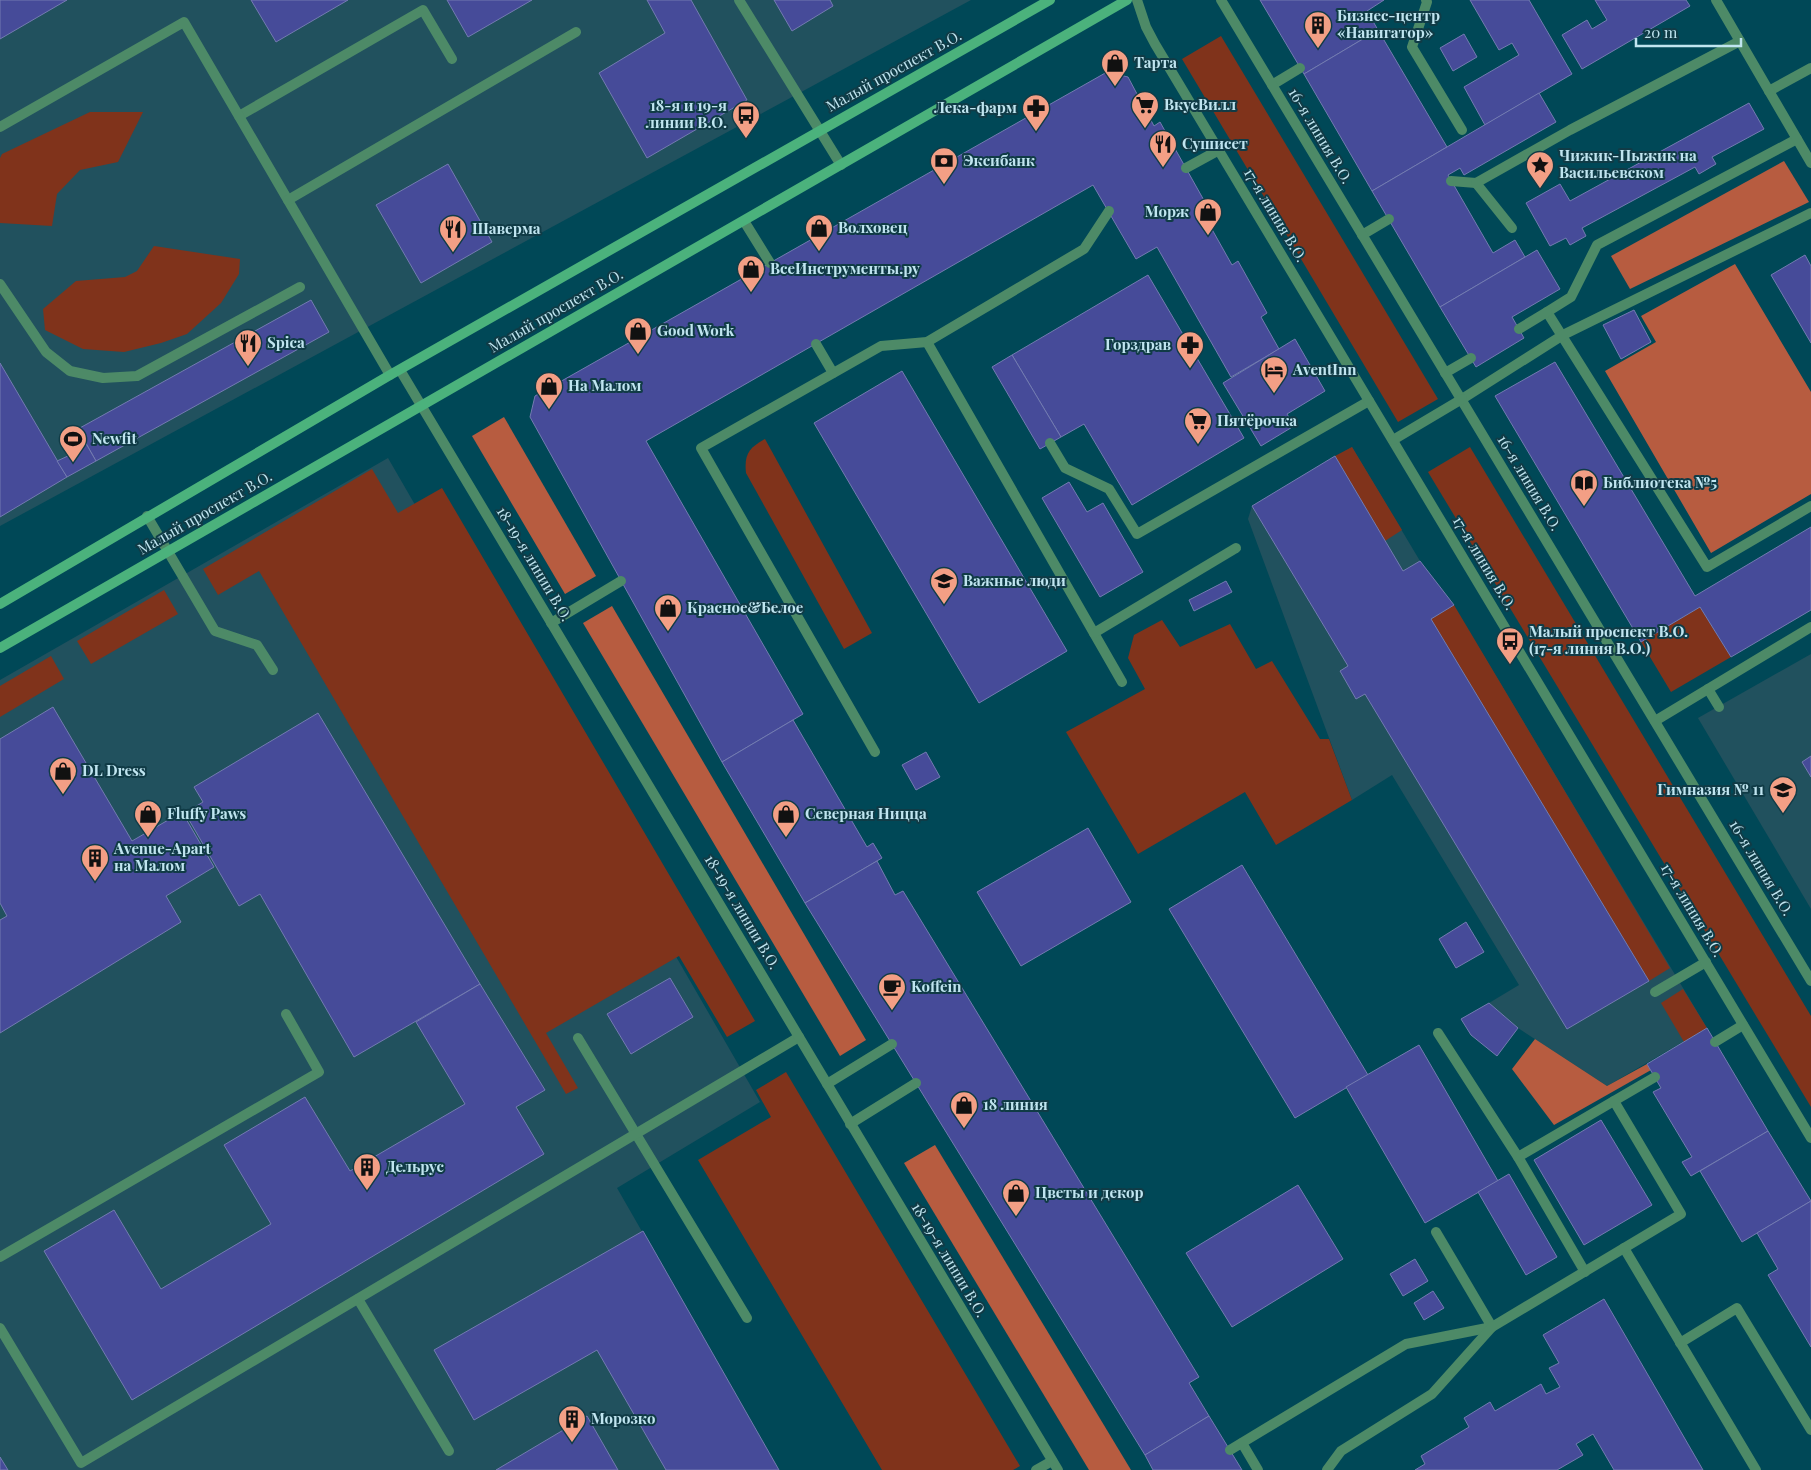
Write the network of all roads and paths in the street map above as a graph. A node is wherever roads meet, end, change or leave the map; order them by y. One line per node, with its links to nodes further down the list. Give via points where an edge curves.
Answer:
1 (739, 0): 17 (street)
2 (1050, 0): 17 (main road, Малый проспект В.О.)
3 (1127, 0): 22 (main road, Малый проспект В.О.)
4 (1138, 0): 20 (street, 17-я линия В.О., via 1146,27)
5 (1222, 0): 13 (street, 16-я линия В.О.)
6 (1426, 0): 18 (street, via 1412,47)
7 (1716, 0): 9 (street)
8 (576, 32): 26 (street)
9 (1740, 41): 14 (street); 25 (street)
10 (452, 59): 15 (street, via 423,10)
11 (1300, 68): 13 (street)
12 (1811, 68): 14 (street)
13 (1272, 85): 32 (street, 16-я линия В.О.)
14 (1769, 92): 19 (street)
15 (239, 116): 16 (street, via 184,22); 26 (street)
16 (0, 127)
17 (821, 129): 22 (street); 42 (main road, Малый проспект В.О.)
18 (1462, 130)
19 (1796, 139): 21 (street); 36 (street, via 1597,244 1571,297)
20 (1219, 150): 23 (street); 47 (street, 17-я линия В.О.)
21 (1811, 163)
22 (841, 165): 30 (main road, Малый проспект В.О.)
23 (1186, 168)
24 (1451, 181): 25 (street)
25 (1476, 183): 31 (street)
26 (288, 200): 45 (street)
27 (1109, 211): 39 (street, via 1084,249)
28 (1811, 213): 38 (street)
29 (1389, 219): 32 (street)
30 (744, 221): 33 (street); 48 (main road, Малый проспект В.О.)
31 (1512, 228)
32 (1362, 235): 44 (street, 16-я линия В.О.)
33 (770, 263)
34 (0, 284): 35 (street, via 46,352 70,371 103,378 138,376)
35 (300, 287)
36 (1547, 312): 37 (street); 38 (street)
37 (1519, 329)
38 (1563, 335): 46 (street); 51 (street, via 1707,567)
39 (927, 342): 43 (street, via 881,346); 59 (street)
40 (816, 344): 43 (street)
41 (1470, 358): 44 (street)
42 (400, 370): 45 (main road, Малый проспект В.О.); 48 (street, 18-19-я линии В.О.)
43 (833, 373): 66 (street, via 702,448)
44 (1445, 373): 46 (street, 16-я линия В.О.)
45 (390, 375): 52 (main road, Малый проспект В.О.)
46 (1462, 399): 49 (street); 65 (street, 16-я линия В.О.)
47 (1369, 401): 49 (street, 17-я линия В.О.); 50 (street, via 1137,534 1109,489 1065,468)
48 (422, 406): 54 (main road, Малый проспект В.О.); 57 (street, 18-19-я линии В.О.)
49 (1393, 440): 67 (street, 17-я линия В.О.)
50 (1050, 443)
51 (1811, 506)
52 (147, 516): 54 (street); 56 (main road, Малый проспект В.О.)
53 (1236, 548): 59 (street)
54 (168, 552): 60 (main road, Малый проспект В.О.); 61 (street, via 214,630 257,645)
55 (621, 581): 57 (street)
56 (0, 604)
57 (551, 623): 73 (street, 18-19-я линии В.О.)
58 (1811, 627): 63 (street)
59 (1094, 633): 62 (street)
60 (0, 648)
61 (273, 670)
62 (1122, 682)
63 (1708, 689): 64 (street); 65 (street)
64 (1719, 707)
65 (1655, 721): 68 (street, 16-я линия В.О.)
66 (875, 752)
67 (1706, 962): 69 (street); 71 (street, 17-я линия В.О.)
68 (1811, 981)
69 (1655, 992)
70 (286, 1014): 87 (street, via 319,1072)
71 (1743, 1025): 75 (street); 83 (street, 17-я линия В.О.)
72 (1438, 1033): 84 (street)
73 (799, 1037): 78 (street, 18-19-я линии В.О.); 82 (street)
74 (578, 1038): 82 (street)
75 (1715, 1042)
76 (892, 1044): 78 (street)
77 (1654, 1077): 80 (street)
78 (827, 1084): 81 (street, 18-19-я линии В.О.)
79 (916, 1084): 81 (street)
80 (1614, 1101): 84 (street); 86 (street, via 1681,1214)
81 (850, 1124): 98 (street, 18-19-я линии В.О.)
82 (636, 1134): 89 (street); 90 (street)
83 (1811, 1138)
84 (1518, 1157): 88 (street)
85 (1436, 1232): 91 (street)
86 (1624, 1248): 88 (street); 93 (street)
87 (0, 1257)
88 (1585, 1272): 91 (street)
89 (358, 1299): 97 (street); 99 (street)
90 (747, 1318)
91 (1492, 1327): 95 (street, via 1406,1344); 102 (street, via 1432,1394 1341,1451)
92 (0, 1328): 99 (street)
93 (1680, 1343): 94 (street, via 1737,1308); 103 (street)
94 (1811, 1430)
95 (1242, 1443): 96 (street); 101 (street)
96 (1230, 1450)
97 (449, 1451)
98 (1055, 1465): 100 (street)
99 (82, 1466)
100 (1036, 1470)
101 (1258, 1470)
102 (1327, 1470)
103 (1756, 1470)

